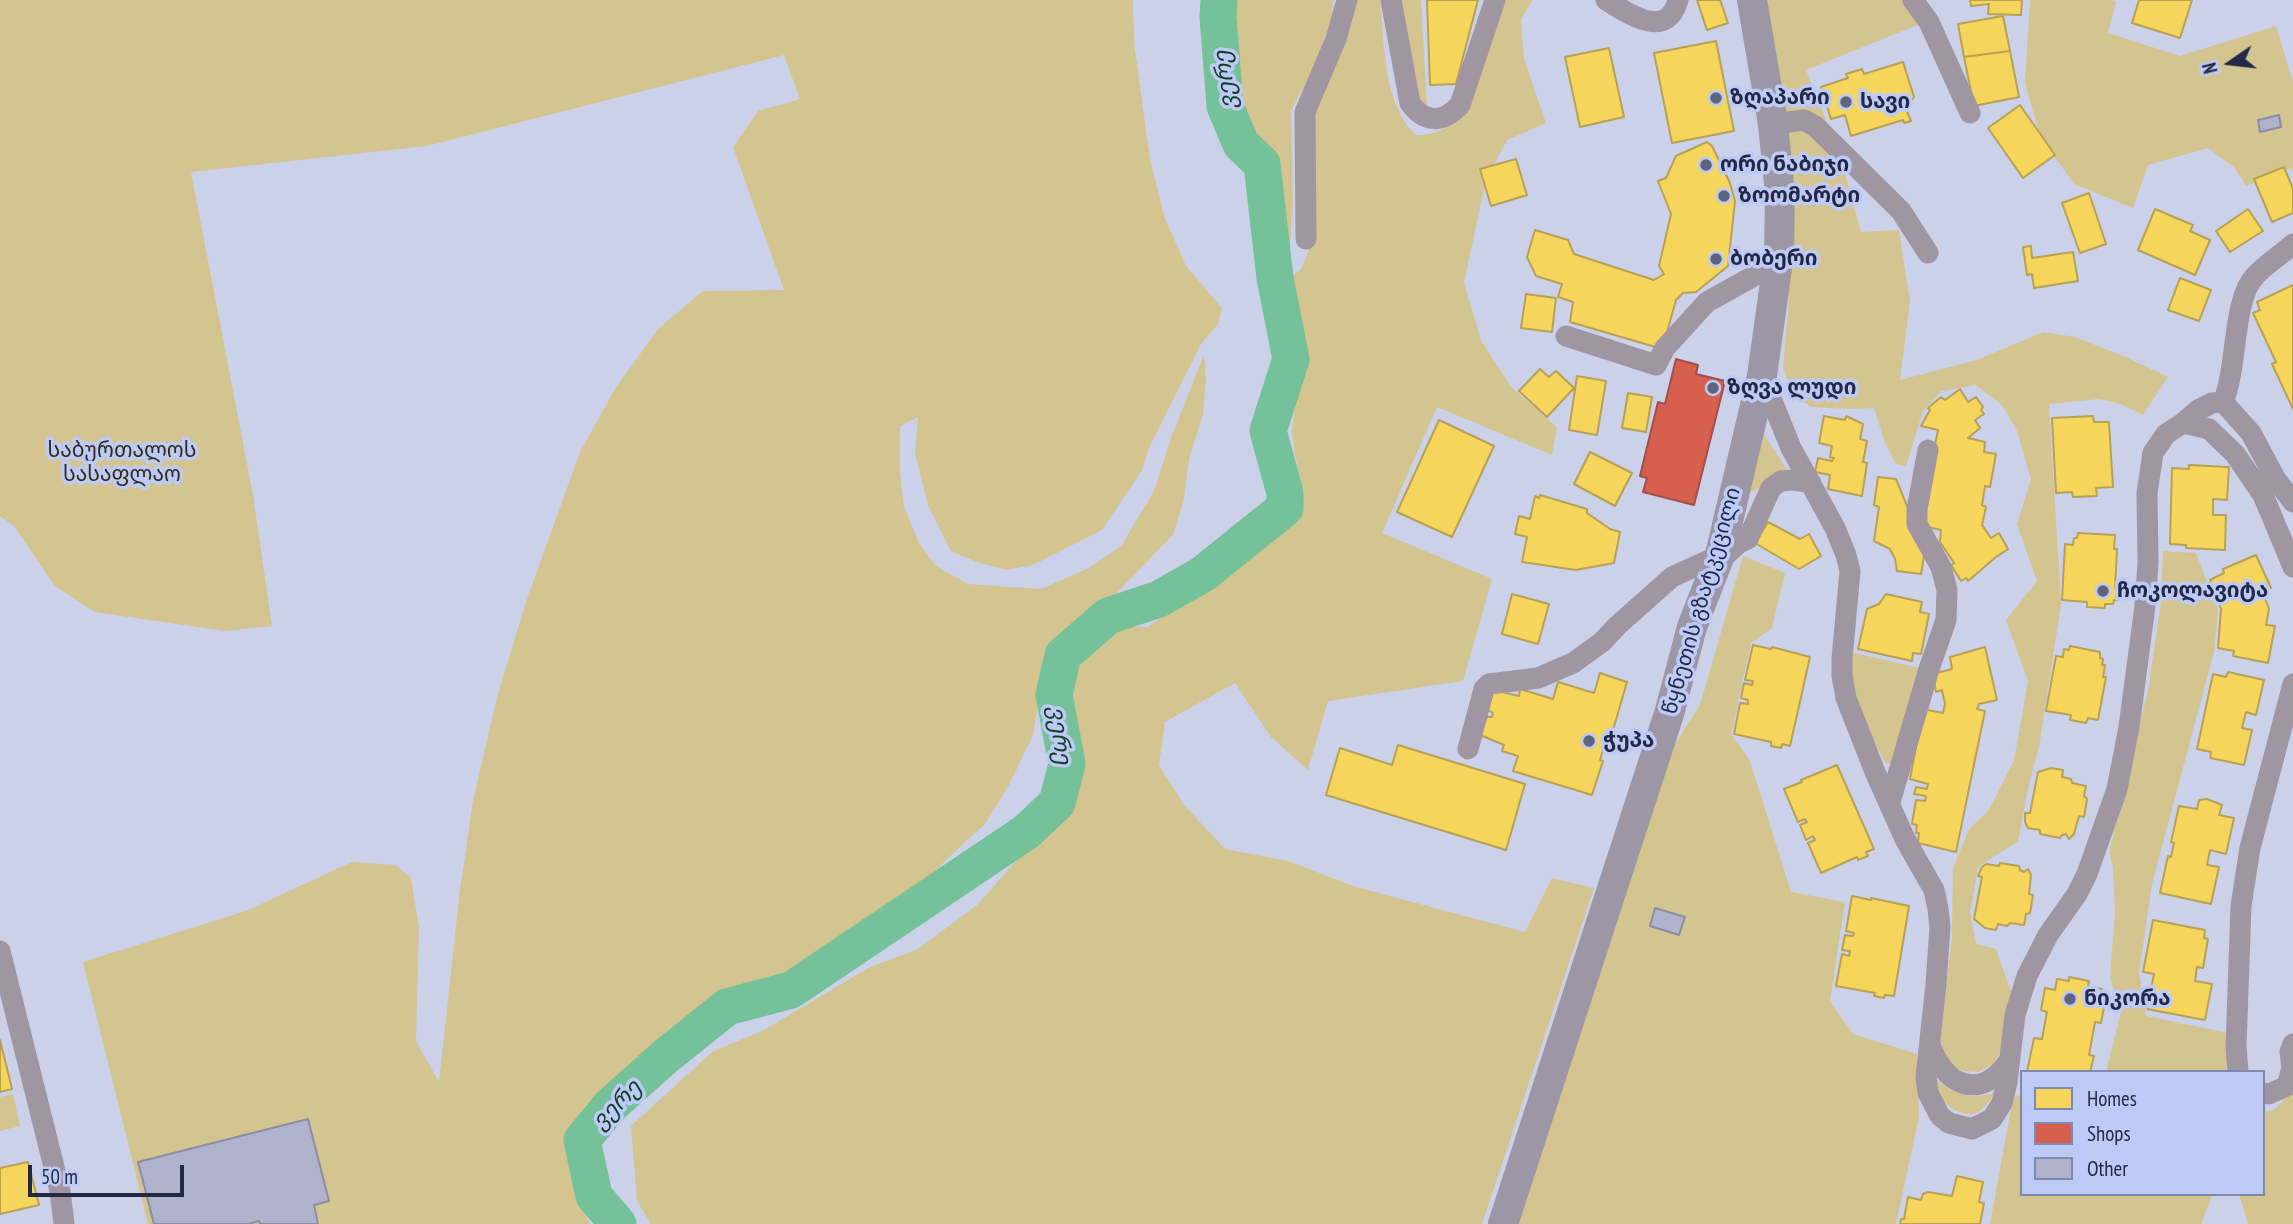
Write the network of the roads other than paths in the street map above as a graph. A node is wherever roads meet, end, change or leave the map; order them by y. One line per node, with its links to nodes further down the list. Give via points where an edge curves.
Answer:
1 (1347, 0): 10 (street, via 1336,40 1305,112)
2 (1391, 0): 3 (street, via 1410,103 1418,114 1440,118 1460,105)
3 (1495, 0)
4 (1606, 0): 5 (street, via 1654,22 1666,20)
5 (1678, 0)
6 (1752, 0): 9 (main road, წყნეთის გზატკეცილი)
7 (1913, 0): 8 (street)
8 (1970, 113)
9 (1773, 124): 12 (street, via 1804,120 1815,126 1901,211); 13 (main road, წყნეთის გზატკეცილი, via 1780,194)
10 (1306, 239)
11 (2293, 244): 16 (street, via 2253,277 2243,298 2231,386)
12 (1928, 253)
13 (1779, 254): 14 (street, via 1760,272 1707,302 1665,348 1656,365); 15 (main road, წყნეთის გზატკეცილი)
14 (1566, 336)
15 (1762, 376): 19 (street, via 1791,448); 21 (main road, წყნეთის გზატკეცილი)
16 (2223, 402): 17 (street, via 2198,410); 20 (street, via 2251,433)
17 (2183, 423): 22 (street, via 2209,429 2235,454 2263,495); 29 (street, via 2166,433 2153,453 2147,493 2145,606 2117,789 2087,874 2027,976)
18 (1928, 450): 25 (street, via 1917,524 1941,567 1947,590 1946,621)
19 (1811, 483): 21 (street, via 1781,481 1771,488 1748,538); 25 (street, via 1835,527 1850,570 1842,676 1846,698)
20 (2293, 502)
21 (1718, 559): 24 (street, via 1672,577 1573,663 1538,678 1489,684); 33 (main road, წყნეთის გზატკეცილი, via 1692,627 1669,714)
22 (2293, 567)
23 (2293, 684): 30 (street, via 2250,848 2241,906)
24 (1468, 750)
25 (1890, 802): 27 (street, via 1934,890 1938,909)
26 (0, 951): 32 (street, via 60,1191)
27 (1929, 1042): 29 (street, via 1943,1071 1968,1084 1992,1079); 29 (street, via 1928,1093 1940,1116 1960,1127 1972,1129 1992,1119 2002,1103)
28 (2293, 1044): 31 (street, via 2287,1086)
29 (2008, 1062)
30 (2238, 1070)
31 (2265, 1093)
32 (64, 1224)
33 (1503, 1224)

